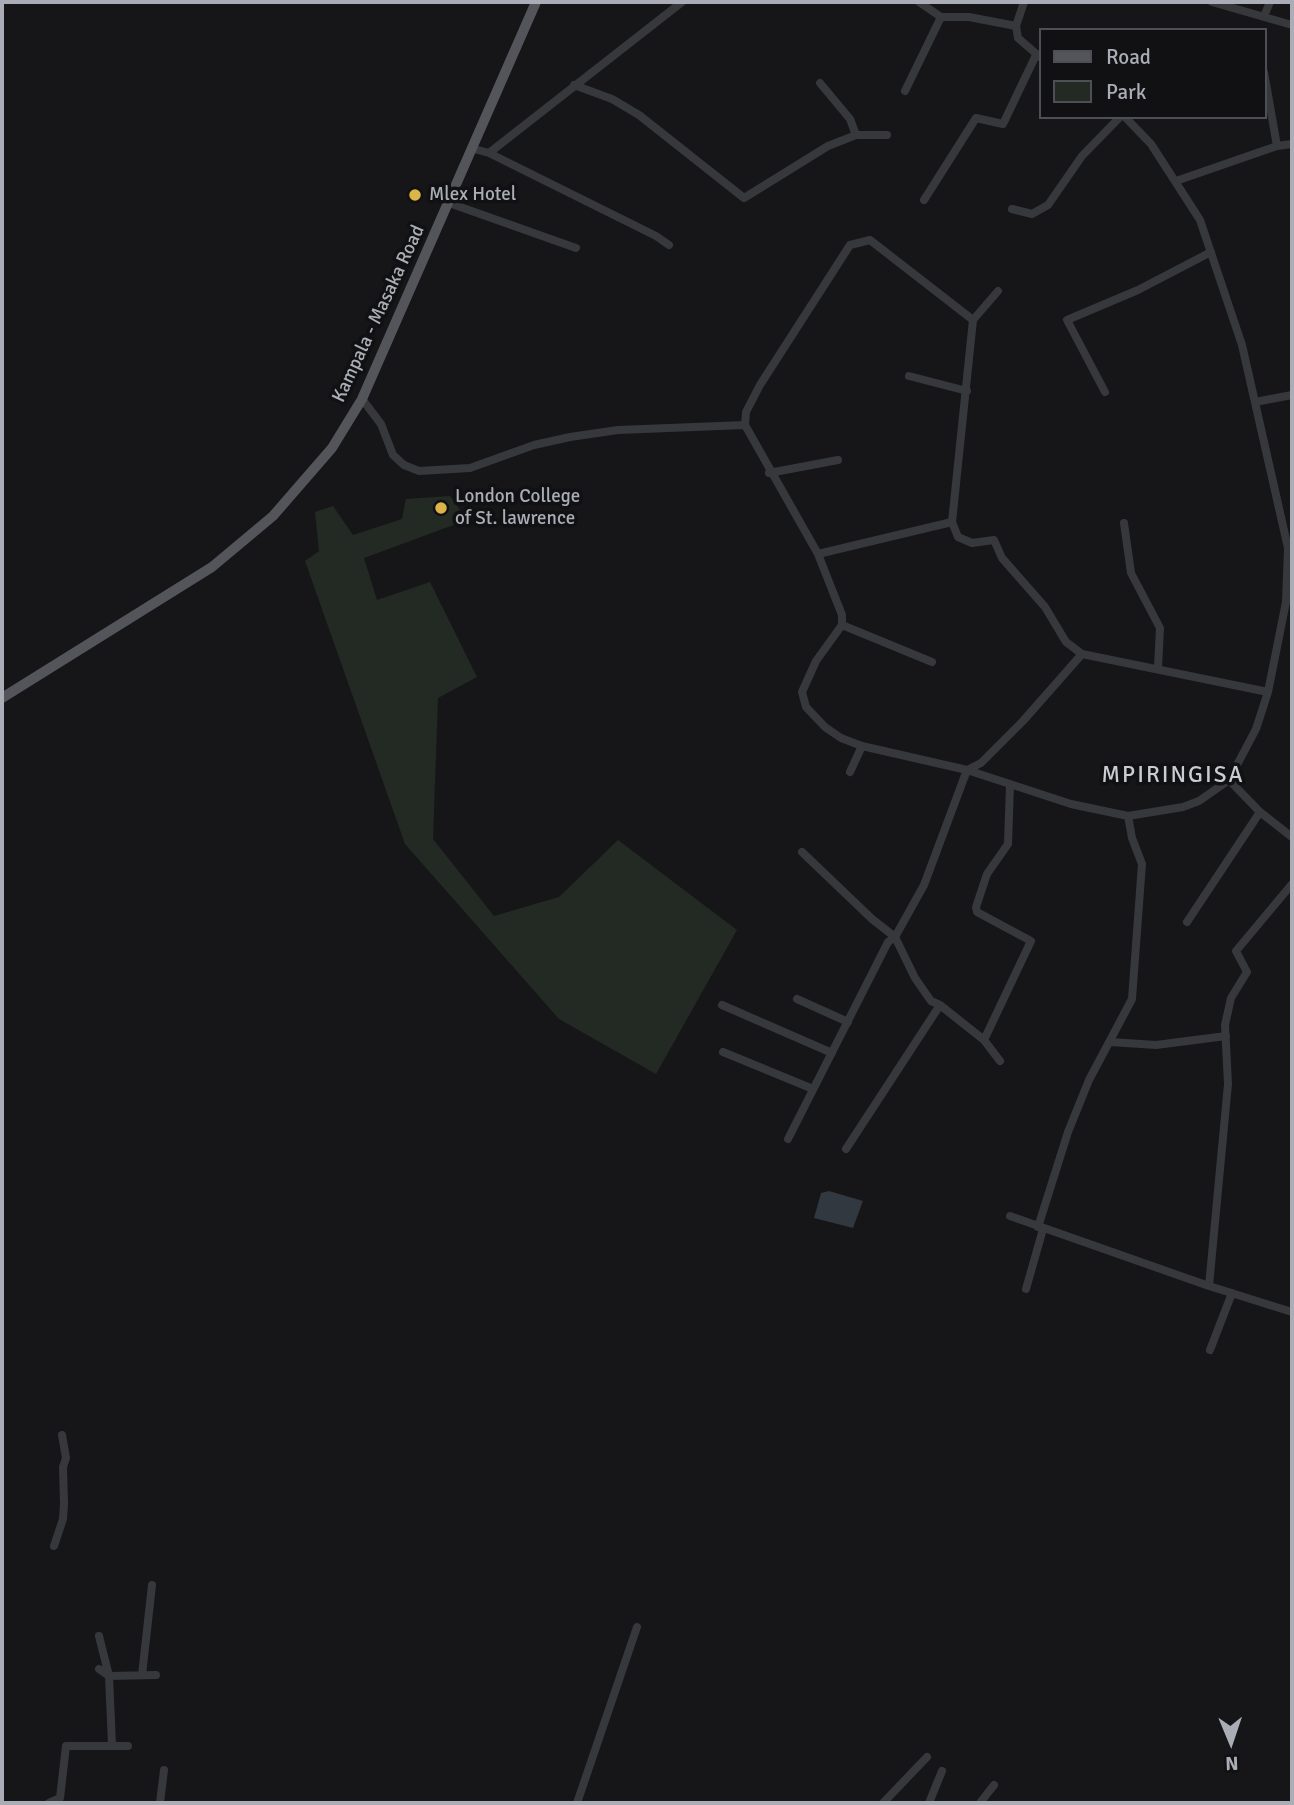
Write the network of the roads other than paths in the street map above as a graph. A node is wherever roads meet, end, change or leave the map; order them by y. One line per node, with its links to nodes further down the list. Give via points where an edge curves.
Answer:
1 (536, 2): 22 (main road, Kampala - Masaka Road)
2 (682, 2): 14 (street)
3 (919, 2): 8 (street)
4 (1024, 2): 10 (street)
5 (1212, 2): 7 (street)
6 (1270, 2): 7 (street)
7 (1264, 16): 9 (street)
8 (941, 17): 10 (street); 15 (street)
9 (1292, 25)
10 (1017, 26): 11 (street, via 1018,38)
11 (1038, 56): 25 (street, via 1003,124 976,118)
12 (820, 83): 18 (street, via 850,119)
13 (1266, 83): 21 (street)
14 (574, 85): 18 (street, via 639,115 744,198 777,180 790,167); 23 (street)
15 (905, 91)
16 (1121, 119): 27 (street, via 1082,156 1048,205 1032,215)
17 (1125, 119): 24 (street)
18 (856, 135): 19 (street)
19 (887, 135)
20 (1292, 145): 21 (street)
21 (1277, 146): 24 (street)
22 (474, 149): 23 (street); 26 (main road, Kampala - Masaka Road)
23 (489, 153): 28 (street)
24 (1176, 181): 30 (street, via 1200,220)
25 (924, 200)
26 (449, 203): 29 (street); 37 (main road, Kampala - Masaka Road)
27 (1012, 209)
28 (669, 245)
29 (576, 248)
30 (1211, 252): 35 (street, via 1067,320); 38 (street, via 1242,345)
31 (998, 291): 32 (street)
32 (973, 320): 34 (street); 39 (street, via 870,240 850,245 760,385 746,412)
33 (909, 376): 34 (street)
34 (967, 391): 42 (street)
35 (1105, 392)
36 (1292, 395): 38 (street)
37 (362, 399): 39 (street, via 381,424 393,455 419,471 470,468 534,444 618,430); 51 (main road, Kampala - Masaka Road, via 312,473 244,542 212,567)
38 (1255, 402): 44 (street)
39 (745, 425): 41 (street)
40 (838, 460): 41 (street)
41 (769, 473): 45 (street)
42 (952, 522): 45 (street); 47 (street, via 963,541 994,540 1002,558 1045,607 1066,642)
43 (1124, 523): 49 (street, via 1131,573 1160,628)
44 (1290, 548): 50 (street, via 1286,602)
45 (818, 554): 46 (street)
46 (842, 625): 48 (street); 52 (street, via 816,661 802,700 825,727)
47 (1082, 654): 49 (street); 53 (street, via 1023,721)
48 (932, 662)
49 (1158, 667): 50 (street)
50 (1268, 692): 55 (street, via 1256,729)
51 (2, 698)
52 (862, 746): 53 (street); 54 (street)
53 (967, 770): 56 (street); 63 (street, via 924,885)
54 (850, 772)
55 (1229, 780): 57 (street); 58 (street, via 1183,807)
56 (1010, 784): 58 (street, via 1070,804); 69 (street, via 1008,845 987,874 976,907 977,912 1031,941)
57 (1260, 812): 59 (street); 62 (street)
58 (1128, 816): 70 (street, via 1142,864 1141,883 1132,999)
59 (1292, 837)
60 (802, 852): 63 (street)
61 (1292, 884): 68 (street, via 1236,951 1247,972 1231,998)
62 (1186, 922)
63 (895, 937): 66 (street, via 915,978 931,1001); 67 (street, via 888,942)
64 (797, 999): 67 (street)
65 (722, 1005): 72 (street)
66 (940, 1005): 69 (street); 76 (street)
67 (848, 1022): 72 (street)
68 (1226, 1036): 70 (street, via 1156,1045); 79 (street, via 1228,1084)
69 (984, 1040): 73 (street)
70 (1111, 1042): 78 (street, via 1068,1132)
71 (723, 1052): 74 (street)
72 (832, 1053): 74 (street)
73 (1000, 1061)
74 (813, 1089): 75 (street)
75 (788, 1139)
76 (846, 1149)
77 (1010, 1216): 78 (street)
78 (1041, 1228): 79 (street); 80 (street)
79 (1209, 1286): 81 (street)
80 (1026, 1289)
81 (1232, 1293): 82 (street); 83 (street)
82 (1292, 1312)
83 (1210, 1350)
84 (62, 1435): 85 (street, via 64,1519)
85 (54, 1546)
86 (152, 1585): 90 (street)
87 (637, 1627): 101 (street)
88 (99, 1636): 92 (street)
89 (99, 1669): 92 (street)
90 (142, 1675): 91 (street); 92 (street)
91 (156, 1675)
92 (108, 1676): 93 (street)
93 (112, 1745): 94 (street); 99 (street, via 66,1746 60,1798)
94 (128, 1746)
95 (927, 1757): 102 (street)
96 (164, 1770): 100 (street)
97 (942, 1771): 103 (street)
98 (994, 1785): 104 (street)
99 (49, 1803)
100 (160, 1803)
101 (578, 1803)
102 (883, 1803)
103 (929, 1803)
104 (980, 1803)

